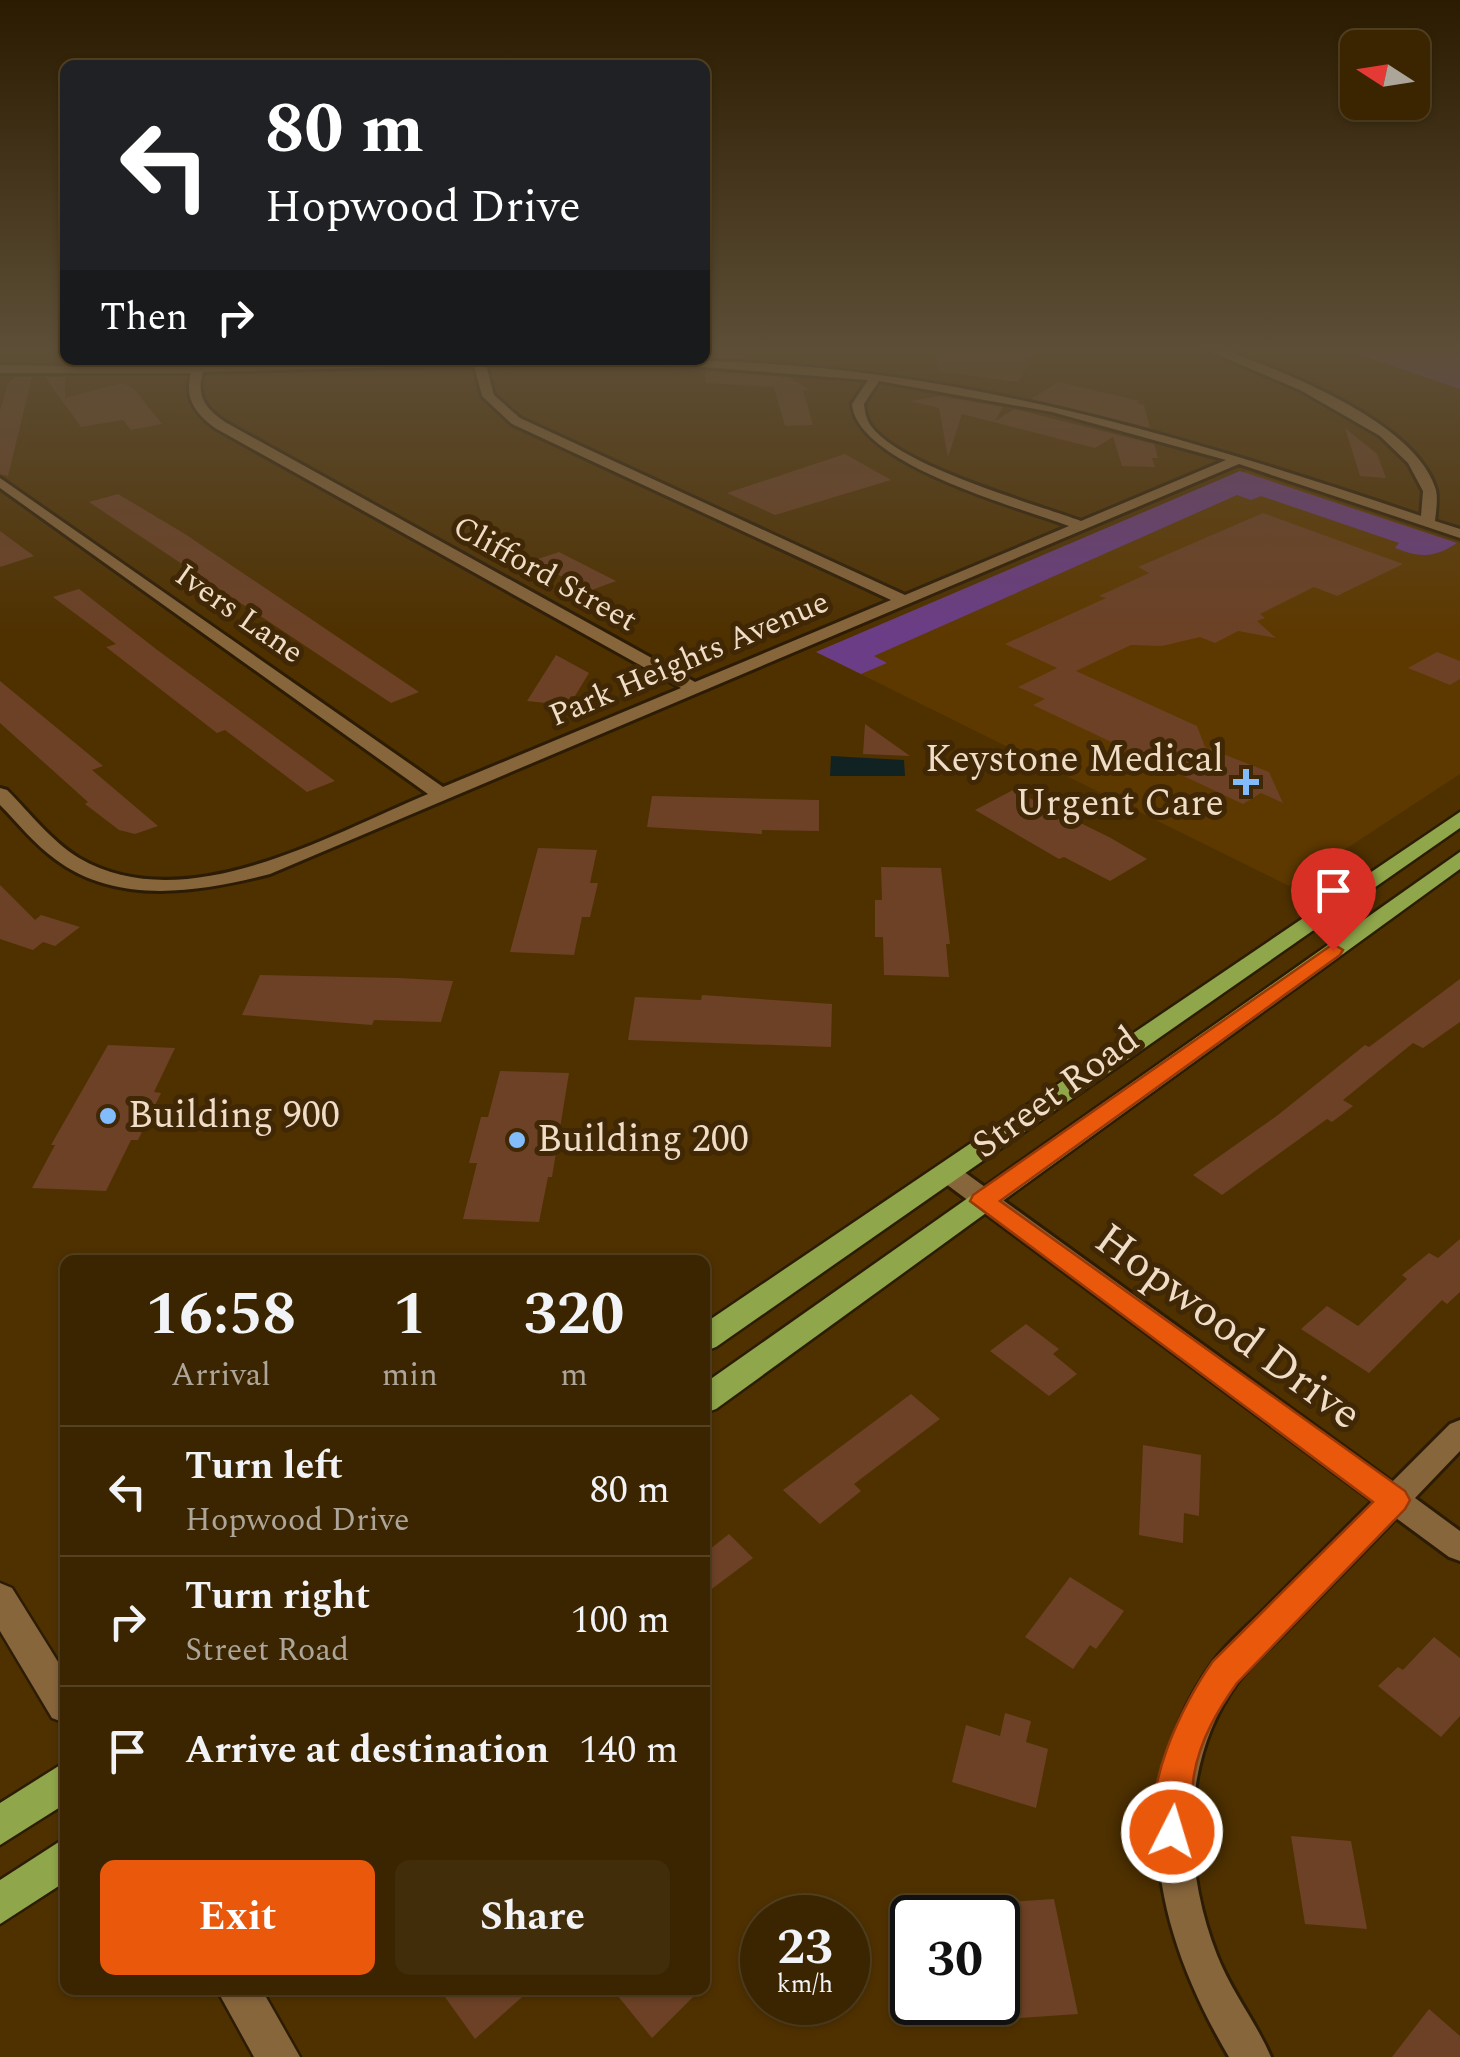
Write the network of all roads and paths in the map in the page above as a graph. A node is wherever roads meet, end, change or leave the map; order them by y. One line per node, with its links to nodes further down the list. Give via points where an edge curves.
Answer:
1 (252, 442): 12 (street, Clifford Street)
2 (561, 442): 11 (street)
3 (882, 442): 9 (street)
4 (1172, 442): 6 (street)
5 (1409, 442): 8 (street, via 1436,477 1438,505)
6 (1238, 460): 8 (street); 9 (street, Park Heights Avenue)
7 (0, 482): 14 (street, Ivers Lane)
8 (1428, 523): 10 (street)
9 (1082, 526): 11 (street, Park Heights Avenue)
10 (1460, 534)
11 (906, 601): 12 (street, Park Heights Avenue)
12 (695, 689): 14 (street, Park Heights Avenue)
13 (0, 794): 14 (street, Park Heights Avenue, via 70,861 108,878 156,884 263,870)
14 (443, 796)
15 (1460, 818): 17 (main road, Street Road)
16 (1460, 859): 18 (main road, Street Road)
17 (947, 1172): 18 (street, Hopwood Drive); 19 (main road, Street Road)
18 (982, 1201): 20 (main road, Street Road); 22 (street, Hopwood Drive)
19 (710, 1336)
20 (710, 1396)
21 (1460, 1432): 22 (street)
22 (1394, 1500): 23 (street, Hopwood Drive); 32 (street, via 1225,1672 1188,1736 1177,1774 1172,1832 1180,1901 1194,1949)
23 (1460, 1548)
24 (0, 1599): 25 (street)
25 (60, 1698)
26 (60, 1784): 27 (main road)
27 (0, 1826)
28 (60, 1862): 29 (main road)
29 (0, 1904)
30 (241, 1995): 31 (street)
31 (278, 2057)
32 (1251, 2057)

